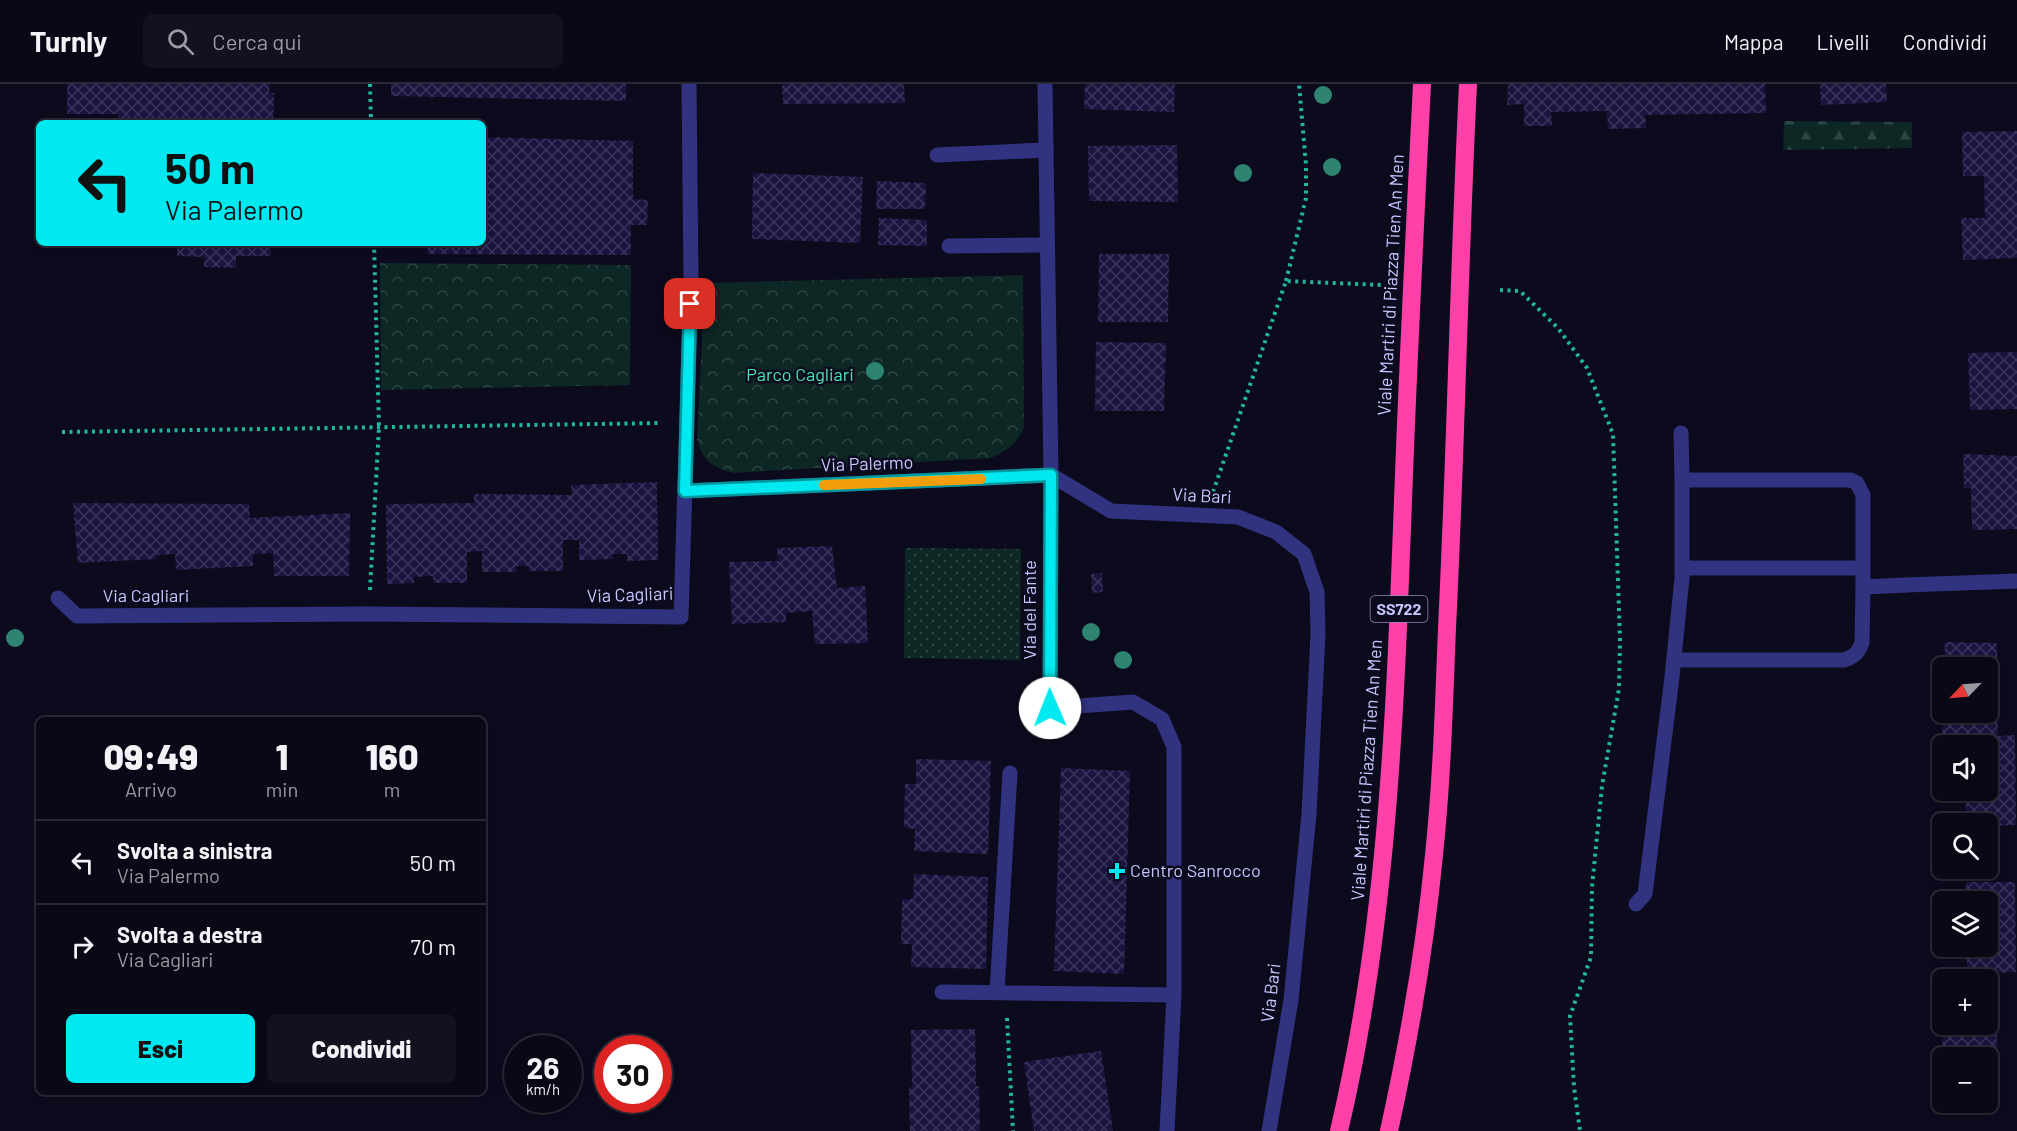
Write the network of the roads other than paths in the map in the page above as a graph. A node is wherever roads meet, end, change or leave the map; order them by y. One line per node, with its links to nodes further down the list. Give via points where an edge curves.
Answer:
1 (689, 84): 12 (street, Via Cagliari, via 691,281)
2 (1045, 84): 5 (street)
3 (1422, 84): 26 (highway, Viale Martiri di Piazza Tien An Men / SS722, via 1390,783 1366,996)
4 (1468, 84): 27 (highway, SS722, via 1436,830 1424,940)
5 (1046, 150): 6 (street); 7 (street)
6 (937, 155)
7 (1047, 245): 8 (street); 10 (street)
8 (949, 246)
9 (1681, 433): 11 (street)
10 (1051, 475): 12 (street, Via Palermo); 23 (street, Via del Fante, via 1050,708 1133,702 1162,719 1174,747); 25 (street, Via Bari, via 1111,511 1238,518 1276,532 1304,554 1317,592 1309,814 1291,1000)
11 (1682, 480): 13 (street); 14 (street, via 1857,483 1863,495)
12 (685, 491): 17 (street, Via Cagliari, via 681,617 77,616)
13 (1682, 568): 14 (street); 18 (street)
14 (1863, 568): 16 (street)
15 (2017, 581): 16 (street)
16 (1863, 587): 18 (street, via 1862,643 1853,657)
17 (58, 598)
18 (1674, 660): 20 (street, via 1645,894)
19 (1010, 773): 22 (street)
20 (1636, 904)
21 (942, 992): 22 (street)
22 (1001, 992): 23 (street)
23 (1174, 995): 24 (street, Via del Fante)
24 (1167, 1131)
25 (1269, 1131)
26 (1339, 1131)
27 (1389, 1131)

